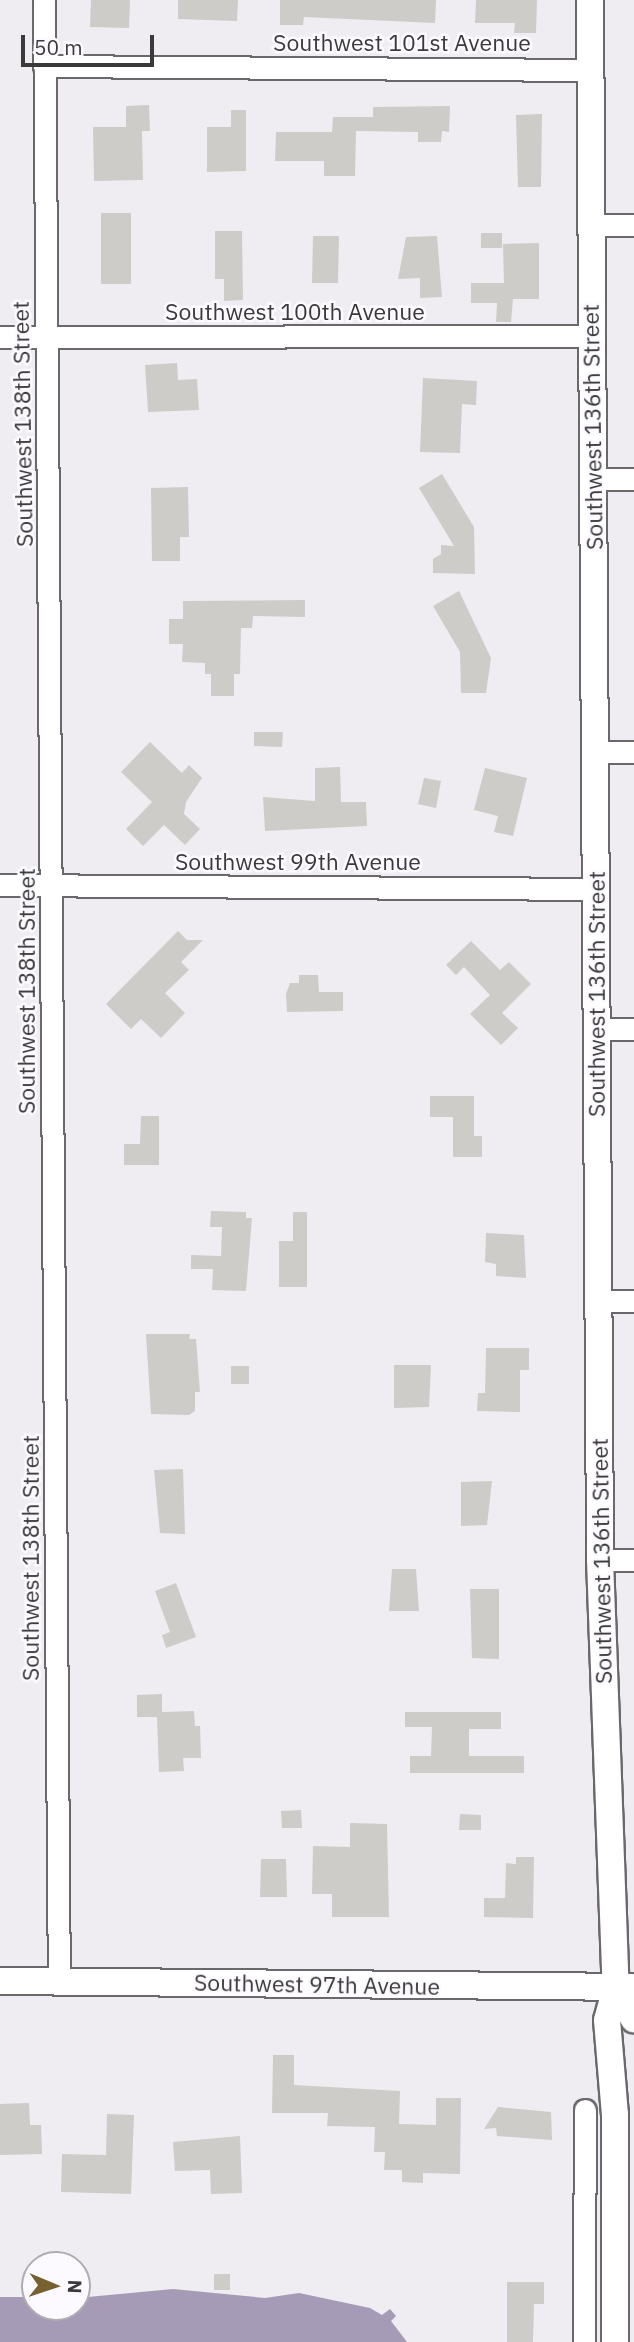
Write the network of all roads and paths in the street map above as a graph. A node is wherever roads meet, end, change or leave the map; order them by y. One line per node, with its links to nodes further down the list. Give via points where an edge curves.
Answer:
1 (44, 0): 3 (street, Southwest 138th Street)
2 (590, 0): 4 (street, Southwest 136th Street)
3 (44, 66): 4 (street, Southwest 101st Avenue); 8 (street, Southwest 138th Street)
4 (591, 69): 5 (street, Southwest 136th Street)
5 (591, 225): 6 (street); 9 (street, Southwest 136th Street)
6 (634, 225)
7 (0, 337): 8 (street, Southwest 100th Avenue)
8 (47, 337): 9 (street, Southwest 100th Avenue); 15 (street, Southwest 138th Street)
9 (591, 337): 10 (street, Southwest 136th Street)
10 (593, 479): 11 (street); 12 (street, Southwest 136th Street)
11 (634, 479)
12 (595, 752): 13 (street); 16 (street, Southwest 136th Street)
13 (634, 752)
14 (0, 885): 15 (street, Southwest 99th Avenue)
15 (52, 885): 16 (street, Southwest 99th Avenue); 24 (street, Southwest 138th Street)
16 (596, 889): 17 (street, Southwest 136th Street)
17 (595, 1029): 18 (street); 19 (street, Southwest 136th Street)
18 (634, 1029)
19 (599, 1301): 20 (street); 21 (street, Southwest 136th Street)
20 (634, 1301)
21 (600, 1560): 22 (street); 25 (street, Southwest 136th Street)
22 (634, 1560)
23 (0, 1981): 24 (street, Southwest 97th Avenue)
24 (59, 1981): 25 (street, Southwest 97th Avenue)
25 (625, 1987): 26 (street, Southwest 136th Street); 29 (street, Southwest 136th Street, via 607,2020 615,2115)
26 (634, 2020)
27 (584, 2110): 28 (street)
28 (584, 2342)
29 (615, 2342)

